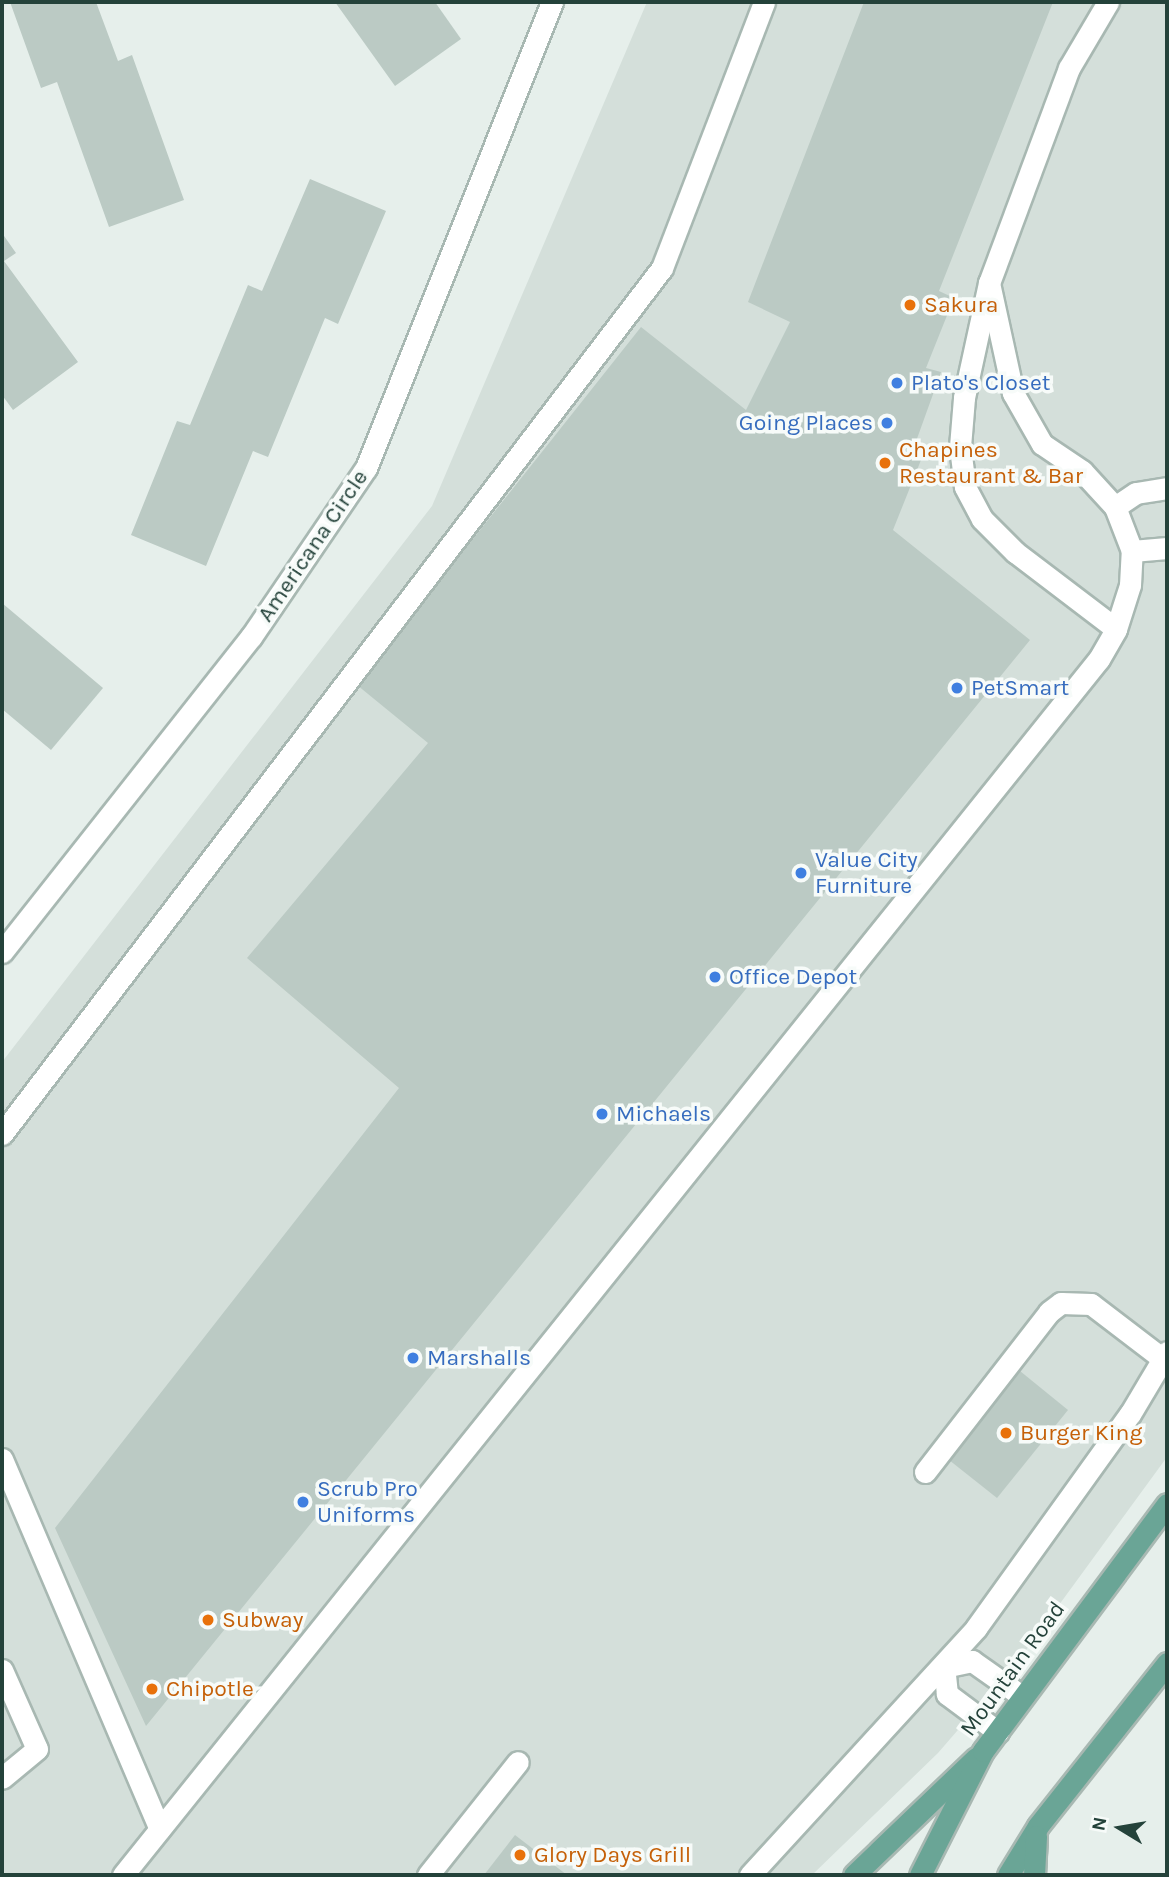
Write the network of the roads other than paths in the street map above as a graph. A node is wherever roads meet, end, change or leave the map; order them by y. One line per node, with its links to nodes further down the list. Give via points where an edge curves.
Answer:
1 (552, 2): 10 (street, Americana Circle, via 390,418 360,479 251,637)
2 (764, 2): 11 (street, via 662,268)
3 (1108, 2): 4 (street, via 1069,68)
4 (989, 284): 6 (street, via 1013,393 1042,444 1082,471); 9 (street, via 964,398 960,447 965,487 982,519 1015,552)
5 (1167, 488): 6 (street, via 1136,492)
6 (1115, 507): 8 (street)
7 (1167, 548): 8 (street)
8 (1132, 551): 9 (street, via 1130,585)
9 (1116, 629): 25 (street, via 1091,668)
10 (2, 953)
11 (2, 1133)
12 (1165, 1356): 14 (street, via 1091,1304 1061,1303 1049,1312); 17 (street, via 1130,1413)
13 (3, 1452): 25 (street)
14 (925, 1472)
15 (1167, 1504): 19 (main road, Mountain Road)
16 (1167, 1663): 24 (main road)
17 (944, 1667): 19 (street, via 972,1661); 20 (street, via 947,1694); 28 (street)
18 (2, 1670): 23 (street, via 37,1749)
19 (1023, 1697): 20 (main road, Mountain Road)
20 (998, 1732): 21 (main road, Mountain Road)
21 (983, 1752): 29 (main road); 30 (main road, Mountain Road)
22 (518, 1762): 27 (street)
23 (2, 1778)
24 (1038, 1826): 31 (main road); 32 (main road)
25 (160, 1829): 26 (street)
26 (123, 1875)
27 (428, 1875)
28 (750, 1875)
29 (854, 1875)
30 (920, 1875)
31 (1008, 1875)
32 (1034, 1875)

